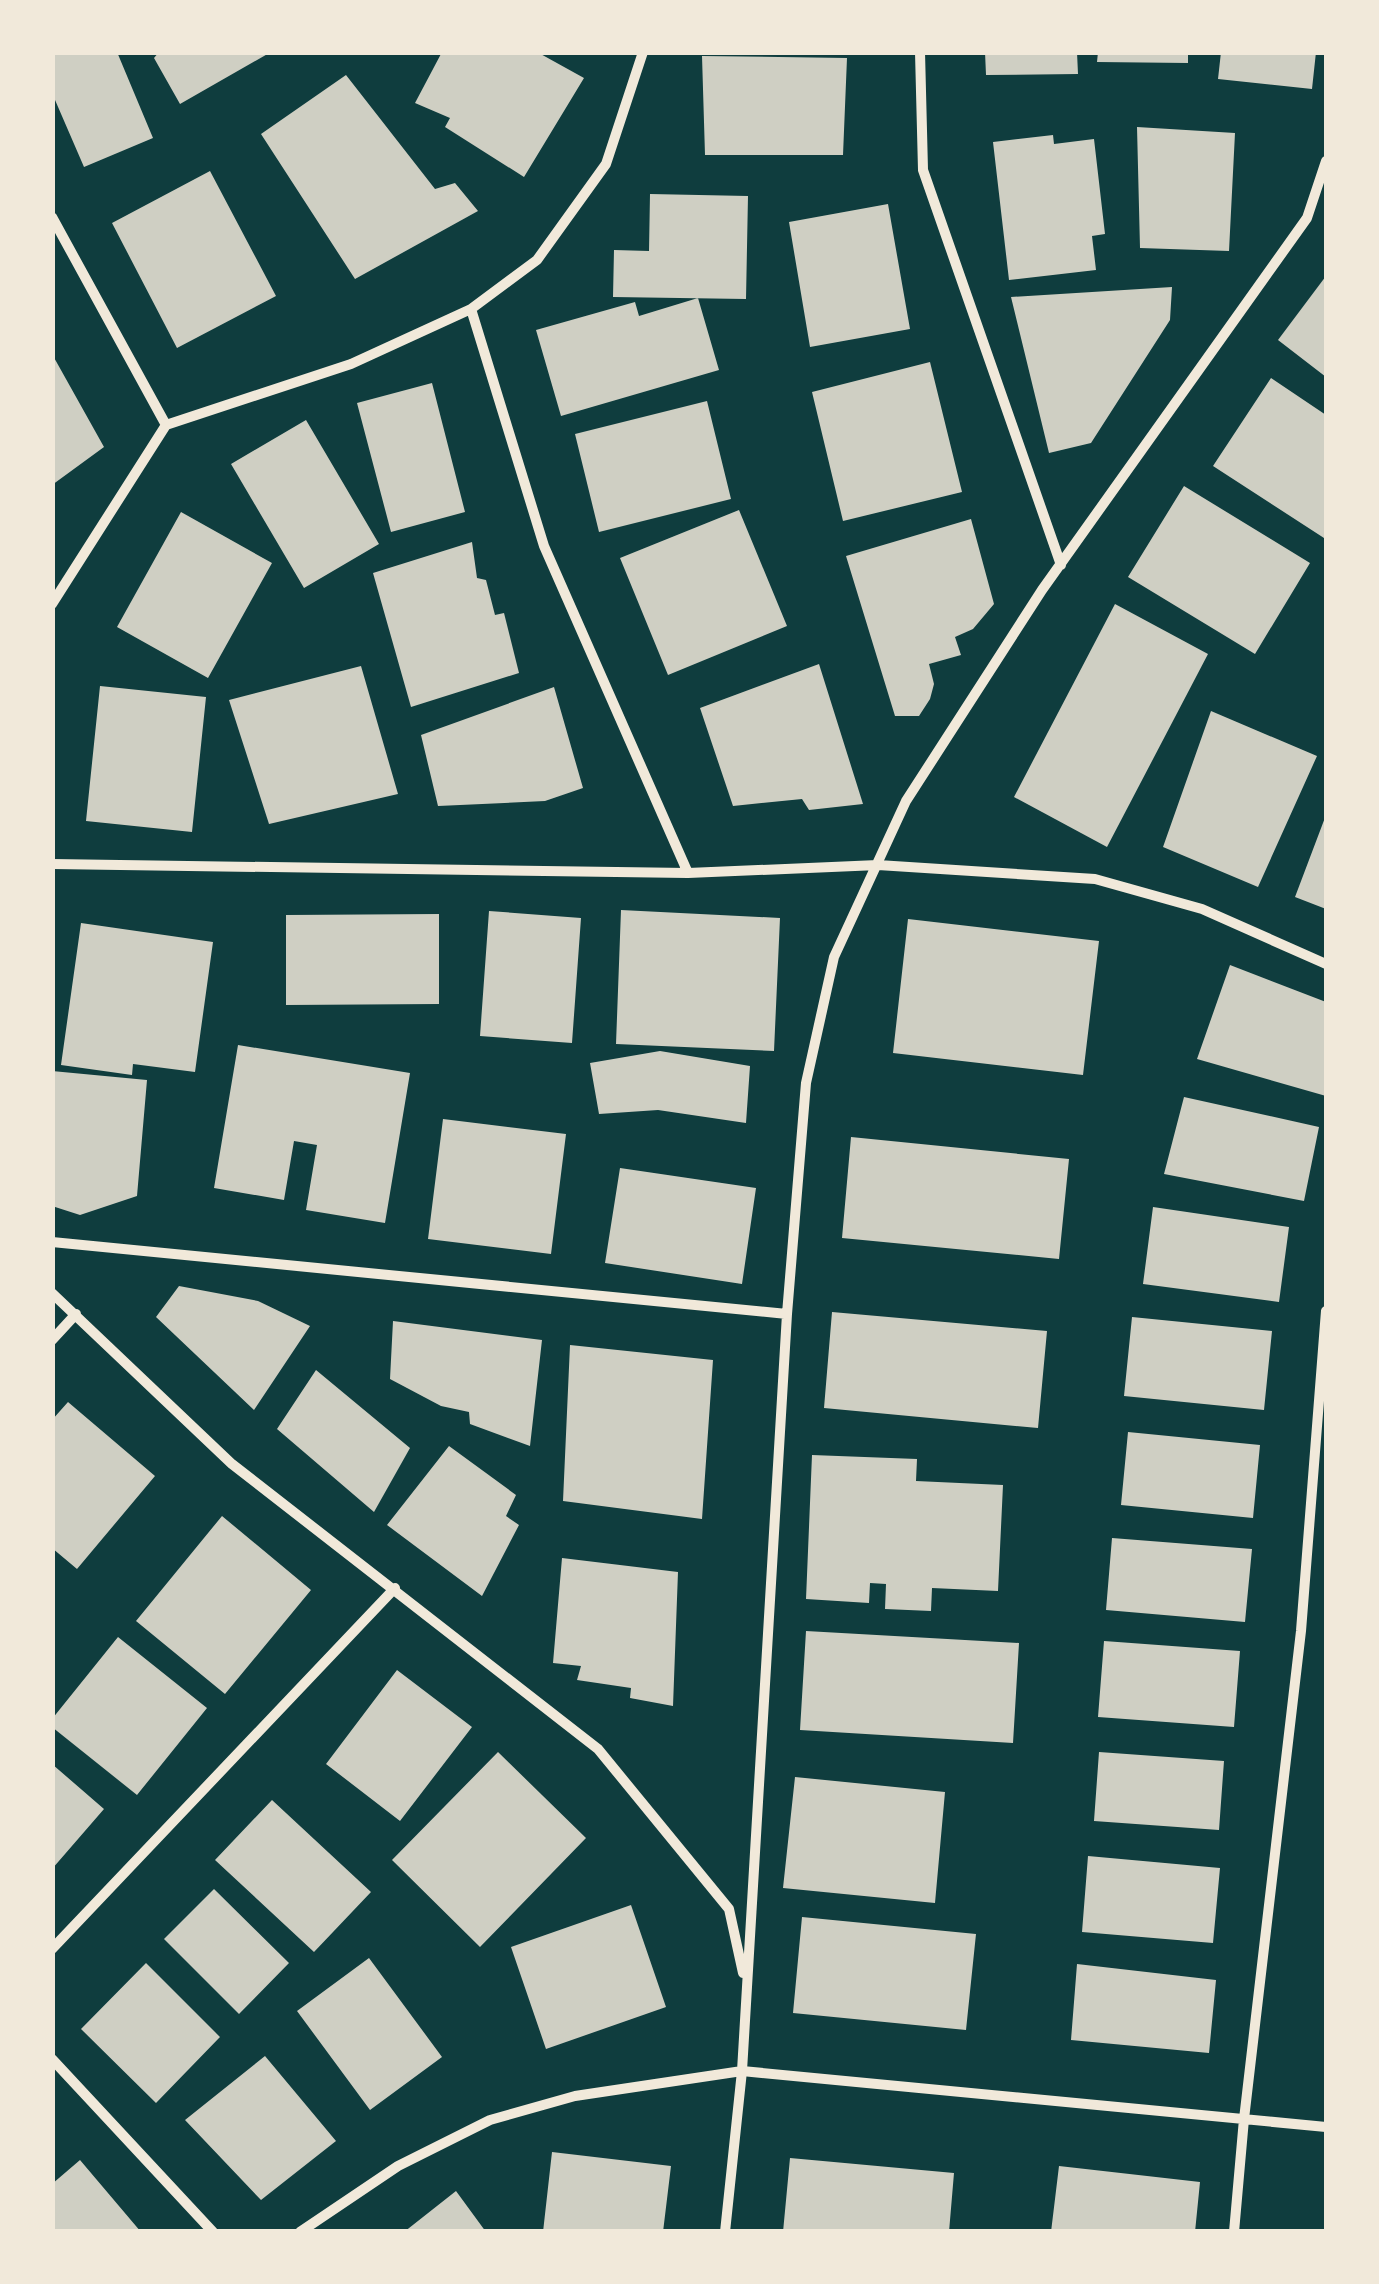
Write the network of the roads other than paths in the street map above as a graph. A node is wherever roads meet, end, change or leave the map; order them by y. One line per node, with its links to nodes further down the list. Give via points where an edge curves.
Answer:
1 (643, 52): 5 (street, via 606,164 537,260)
2 (920, 52): 7 (street, via 923,170)
3 (1326, 161): 7 (street, via 1308,218)
4 (52, 217): 6 (street)
5 (472, 309): 6 (street, via 351,364); 11 (street, via 544,546)
6 (166, 426): 8 (street)
7 (1061, 565): 10 (street, via 906,801)
8 (52, 604)
9 (52, 864): 11 (street)
10 (878, 865): 11 (street); 12 (street, via 1095,879 1202,910); 17 (street, via 834,957 806,1083)
11 (688, 873)
12 (1326, 964)
13 (52, 1242): 17 (street)
14 (52, 1293): 16 (street)
15 (1326, 1311): 24 (street, via 1302,1631)
16 (76, 1314): 18 (street); 19 (street, via 232,1464)
17 (787, 1314): 21 (street)
18 (52, 1340)
19 (394, 1588): 20 (street); 21 (street, via 598,1749 729,1909)
20 (52, 1950)
21 (746, 1987): 23 (street)
22 (52, 2058): 26 (street)
23 (742, 2070): 24 (street); 27 (street, via 574,2096 490,2120 398,2166); 28 (street)
24 (1244, 2118): 25 (street); 29 (street)
25 (1326, 2128)
26 (213, 2232)
27 (300, 2232)
28 (725, 2232)
29 (1234, 2232)

